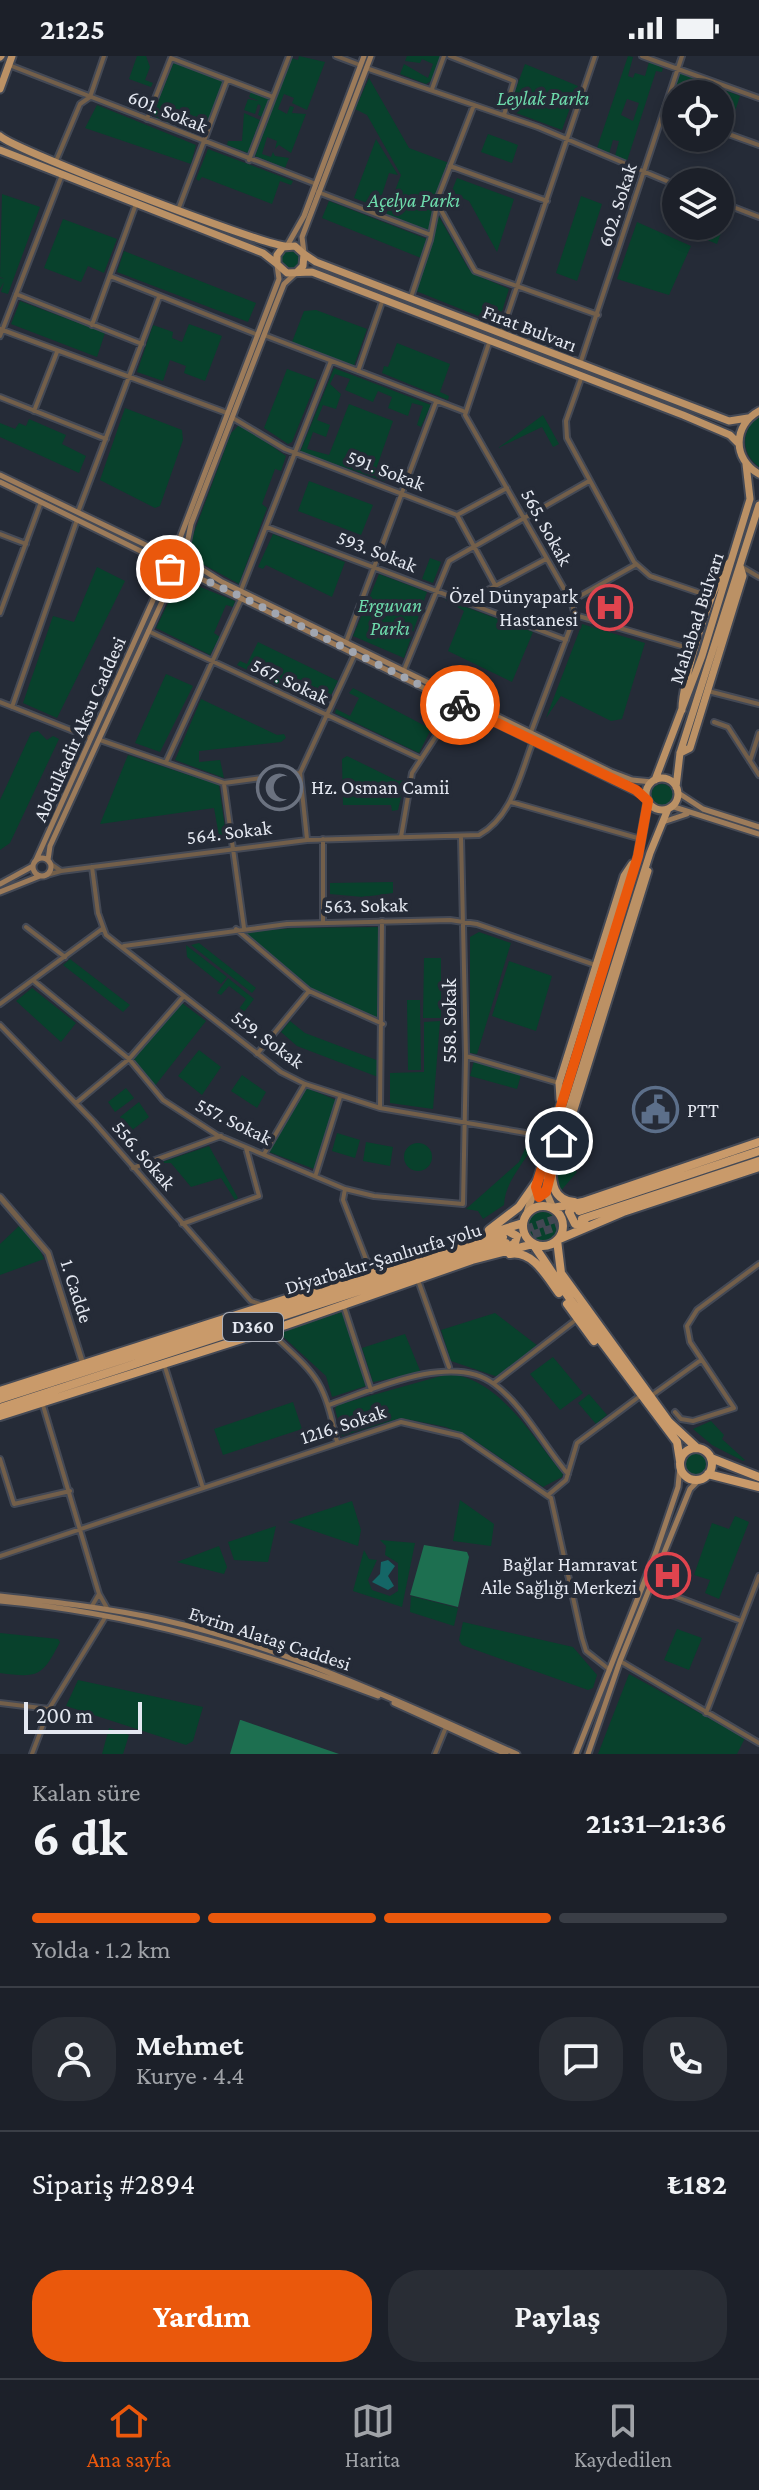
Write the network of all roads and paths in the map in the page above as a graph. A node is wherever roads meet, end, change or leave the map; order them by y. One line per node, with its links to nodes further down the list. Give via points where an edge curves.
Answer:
1 (12, 56): 12 (main road)
2 (104, 56): 19 (street)
3 (289, 56): 20 (street)
4 (336, 56): 13 (street)
5 (364, 56): 13 (main road)
6 (371, 56): 13 (main road)
7 (447, 56): 18 (street); 23 (street, via 514,81)
8 (595, 56): 28 (street)
9 (642, 56): 14 (street)
10 (682, 56): 14 (street, 602. Sokak)
11 (171, 57): 15 (street); 24 (street)
12 (9, 65): 17 (main road); 19 (street, 601. Sokak)
13 (363, 66): 18 (street); 38 (main road); 39 (main road)
14 (678, 70): 16 (street, 602. Sokak); 21 (street)
15 (227, 80): 20 (street); 29 (street)
16 (675, 80)
17 (0, 89)
18 (432, 89): 22 (street)
19 (90, 97): 24 (street, 601. Sokak); 33 (street, via 80,104)
20 (273, 97): 32 (street)
21 (759, 98)
22 (474, 105): 23 (street); 34 (street)
23 (504, 115): 28 (street)
24 (147, 119): 29 (street, 601. Sokak)
25 (662, 119): 35 (street, 602. Sokak)
26 (0, 136): 33 (main road)
27 (734, 136): 30 (street)
28 (568, 139): 35 (street); 40 (street)
29 (204, 142): 32 (street, 601. Sokak); 44 (street)
30 (759, 145)
31 (0, 150): 36 (main road)
32 (249, 160): 38 (street, 601. Sokak)
33 (56, 161): 44 (main road)
34 (450, 166): 40 (street); 41 (street)
35 (645, 172): 37 (street); 57 (street, 602. Sokak)
36 (62, 175): 42 (main road); 53 (street)
37 (662, 179)
38 (316, 184): 47 (main road)
39 (318, 192): 46 (street); 48 (main road, via 302,237)
40 (547, 201): 52 (street)
41 (437, 203): 46 (street); 52 (street, via 475,271)
42 (136, 204): 49 (main road, via 263,253); 51 (street)
43 (734, 207): 45 (street)
44 (178, 210): 47 (main road)
45 (759, 216)
46 (431, 235): 56 (street)
47 (287, 246): 48 (main road); 49 (main road, via 277,255)
48 (304, 254): 50 (main road); 56 (main road, Fırat Bulvarı)
49 (277, 264): 50 (main road, via 287,273); 61 (main road, via 279,279)
50 (297, 272): 55 (main road, Fırat Bulvarı, via 312,272); 61 (main road, via 284,284)
51 (110, 276): 54 (street); 58 (street)
52 (516, 289): 57 (street); 60 (street)
53 (16, 294): 58 (street); 59 (street)
54 (159, 297): 61 (street); 63 (street)
55 (383, 299): 62 (main road, Fırat Bulvarı); 67 (street)
56 (410, 300): 60 (main road, Fırat Bulvarı)
57 (598, 315): 66 (street, 602. Sokak)
58 (92, 325): 63 (street)
59 (1, 331): 64 (street, 591. Sokak)
60 (501, 334): 66 (main road, Fırat Bulvarı)
61 (261, 335): 65 (street); 75 (main road)
62 (490, 340): 68 (main road, Fırat Bulvarı); 74 (street)
63 (142, 344): 69 (street)
64 (57, 352): 69 (street, 591. Sokak); 72 (street)
65 (331, 361): 67 (street); 79 (street)
66 (580, 364): 76 (main road, Fırat Bulvarı, via 729,421)
67 (358, 371): 71 (street)
68 (582, 375): 78 (main road, Fırat Bulvarı, via 730,435); 83 (street, via 565,430)
69 (127, 378): 75 (street, 591. Sokak); 77 (street)
70 (0, 397): 72 (street)
71 (436, 402): 74 (street); 86 (street)
72 (34, 411): 77 (street)
73 (759, 411): 76 (main road)
74 (464, 412): 85 (street, 565. Sokak)
75 (230, 415): 79 (street, 591. Sokak); 96 (main road); 97 (main road, via 191,524)
76 (748, 418): 78 (main road)
77 (106, 439): 90 (street)
78 (738, 443): 80 (main road)
79 (294, 452): 86 (street, 591. Sokak); 92 (street)
80 (746, 464): 81 (main road); 99 (main road, Mahabad Bulvarı, via 750,499)
81 (759, 474)
82 (0, 475): 90 (main road)
83 (589, 481): 91 (street); 100 (street)
84 (0, 482): 87 (main road)
85 (507, 488): 89 (street); 91 (street, 565. Sokak)
86 (402, 493): 89 (street, 591. Sokak); 102 (street)
87 (41, 502): 90 (main road); 94 (street)
88 (759, 505): 103 (main road, Mahabad Bulvarı)
89 (457, 515): 95 (street)
90 (78, 516): 96 (main road, via 152,548); 101 (main road); 125 (street)
91 (525, 519): 95 (street); 98 (street, 565. Sokak)
92 (267, 527): 102 (street, 593. Sokak); 108 (street)
93 (0, 534): 94 (street)
94 (26, 544): 112 (street)
95 (474, 548): 106 (street); 107 (street, via 447,563)
96 (174, 551): 97 (main road); 101 (main road, Abdulkadir Aksu Caddesi)
97 (186, 557): 104 (main road, Abdulkadir Aksu Caddesi); 108 (main road)
98 (546, 559): 106 (street); 111 (street, 565. Sokak)
99 (733, 559): 109 (main road, via 720,574); 126 (main road, Mahabad Bulvarı)
100 (636, 565): 109 (street, via 650,576); 111 (street)
101 (167, 566): 104 (main road); 131 (main road, Abdulkadir Aksu Caddesi)
102 (374, 566): 107 (street, 593. Sokak); 116 (street)
103 (740, 566): 105 (street); 121 (main road, via 743,576); 134 (main road, Mahabad Bulvarı)
104 (181, 571): 108 (main road); 114 (main road, Abdulkadir Aksu Caddesi)
105 (759, 577)
106 (495, 585): 110 (street)
107 (436, 590): 110 (street, 593. Sokak); 120 (street)
108 (241, 593): 116 (main road); 118 (main road); 119 (street)
109 (712, 597): 117 (main road)
110 (466, 601): 115 (street, 593. Sokak)
111 (571, 601): 113 (street, 565. Sokak)
112 (1, 610)
113 (575, 615): 115 (street); 117 (street)
114 (148, 631): 119 (street, 567. Sokak); 132 (main road, Abdulkadir Aksu Caddesi)
115 (566, 640): 129 (street)
116 (346, 642): 120 (main road)
117 (695, 650): 126 (main road, via 681,697)
118 (355, 654): 123 (main road); 127 (street)
119 (211, 662): 127 (street, 567. Sokak); 137 (street)
120 (404, 670): 129 (main road)
121 (708, 691): 124 (street); 134 (main road, via 690,748)
122 (0, 702): 125 (street)
123 (457, 704): 133 (main road); 135 (street)
124 (759, 704)
125 (12, 707): 131 (street)
126 (682, 714): 140 (main road, Mahabad Bulvarı)
127 (327, 716): 135 (street, 567. Sokak); 138 (street)
128 (714, 722): 136 (street, via 728,727)
129 (531, 732): 140 (main road, via 625,778)
130 (759, 733): 136 (street)
131 (93, 738): 156 (main road, Abdulkadir Aksu Caddesi)
132 (100, 740): 137 (street); 157 (main road, Abdulkadir Aksu Caddesi, via 50,846)
133 (533, 741): 143 (main road); 144 (street, 564. Sokak)
134 (680, 753): 142 (main road, Mahabad Bulvarı)
135 (419, 758): 150 (street)
136 (750, 761): 139 (street)
137 (166, 762): 141 (street)
138 (300, 773): 141 (street); 154 (street)
139 (759, 775)
140 (654, 781): 142 (main road, via 669,780); 143 (main road)
141 (224, 783): 155 (street)
142 (676, 790): 145 (main road); 148 (main road, via 703,809)
143 (647, 799): 145 (main road, via 654,808); 153 (main road)
144 (511, 802): 151 (street, 564. Sokak, via 495,826); 153 (street)
145 (670, 808): 146 (main road); 147 (main road)
146 (696, 814): 147 (main road, via 675,814); 149 (main road)
147 (662, 822): 190 (main road, via 568,1129)
148 (759, 827)
149 (759, 834)
150 (401, 837): 151 (street, 564. Sokak); 152 (street, 564. Sokak)
151 (461, 838): 164 (street, 558. Sokak)
152 (323, 839): 154 (street, 564. Sokak); 165 (street)
153 (641, 839): 172 (main road, via 638,856 624,876)
154 (307, 840): 155 (street, 564. Sokak)
155 (233, 848): 158 (street, 564. Sokak); 167 (street)
156 (35, 862): 157 (main road); 160 (main road, via 34,871); 161 (main road, via 29,871)
157 (49, 862): 159 (street); 160 (main road, Abdulkadir Aksu Caddesi)
158 (92, 867): 159 (street, 564. Sokak); 168 (street)
159 (61, 871): 160 (street, 564. Sokak)
160 (44, 875): 162 (main road)
161 (0, 884)
162 (0, 892)
163 (382, 921): 164 (street, 563. Sokak); 165 (street, 563. Sokak); 177 (street)
164 (465, 921): 172 (street, 563. Sokak); 180 (street, 558. Sokak)
165 (323, 922): 167 (street, 563. Sokak)
166 (26, 927): 171 (street)
167 (244, 928): 169 (street, 563. Sokak)
168 (102, 929): 170 (street, 559. Sokak); 171 (street)
169 (235, 929): 170 (street, 563. Sokak); 174 (street)
170 (122, 947): 175 (street, 559. Sokak)
171 (65, 957): 173 (street)
172 (600, 966): 182 (main road); 187 (main road)
173 (34, 981): 176 (street); 181 (street, 557. Sokak)
174 (309, 991): 177 (street); 179 (street)
175 (184, 996): 179 (street, 559. Sokak); 181 (street)
176 (0, 1004)
177 (383, 1024): 186 (street)
178 (0, 1025): 185 (street, 556. Sokak)
179 (257, 1054): 183 (street, 559. Sokak)
180 (466, 1056): 182 (street); 188 (street, 558. Sokak)
181 (129, 1059): 185 (street); 189 (street, 557. Sokak, via 163,1100)
182 (559, 1083): 187 (main road)
183 (305, 1084): 184 (street, 559. Sokak); 193 (street)
184 (340, 1097): 186 (street, 559. Sokak); 197 (street)
185 (76, 1103): 196 (street, 556. Sokak)
186 (380, 1108): 188 (street, 559. Sokak)
187 (560, 1108): 190 (main road)
188 (464, 1122): 190 (street, 559. Sokak); 203 (street, 558. Sokak)
189 (221, 1136): 192 (street, 557. Sokak); 196 (street)
190 (555, 1139): 195 (main road); 198 (main road)
191 (759, 1147): 205 (highway); 205 (highway, via 725,1154)
192 (246, 1148): 193 (street, 557. Sokak); 207 (street, via 259,1196)
193 (264, 1154): 197 (street, 557. Sokak)
194 (759, 1164): 205 (highway); 205 (highway)
195 (551, 1166): 201 (main road); 205 (highway, via 557,1195)
196 (133, 1168): 207 (street, 556. Sokak)
197 (316, 1174): 200 (street, 557. Sokak)
198 (540, 1177): 199 (main road); 208 (highway, via 507,1219)
199 (536, 1187): 201 (main road, via 539,1197); 206 (main road)
200 (345, 1189): 203 (street, 557. Sokak); 213 (street, via 343,1200)
201 (546, 1192): 204 (main road)
202 (0, 1197): 228 (street, 1. Cadde, via 48,1253)
203 (463, 1204)
204 (553, 1208): 205 (highway); 206 (highway, via 540,1206); 210 (highway, via 563,1223)
205 (583, 1214): 210 (highway)
206 (524, 1219): 209 (highway); 211 (highway, via 523,1233)
207 (182, 1224): 218 (street, 556. Sokak, via 251,1301)
208 (474, 1238): 209 (highway); 213 (highway)
209 (502, 1240): 211 (highway); 215 (highway, Diyarbakır-Şanlıurfa yolu / D360); 216 (highway); 221 (highway, Diyarbakır-Şanlıurfa yolu / D360)
210 (557, 1240): 211 (highway, via 546,1246); 235 (highway, via 561,1273)
211 (533, 1244): 235 (highway)
212 (759, 1264): 226 (street, via 689,1318 687,1334)
213 (369, 1268): 217 (highway)
214 (419, 1283): 216 (highway); 220 (highway, via 508,1254 525,1255); 229 (street)
215 (353, 1285): 217 (highway); 225 (highway, Diyarbakır-Şanlıurfa yolu / D360)
216 (375, 1293): 219 (highway)
217 (276, 1302): 218 (highway)
218 (263, 1305): 222 (highway)
219 (343, 1305): 223 (highway); 233 (street)
220 (577, 1319): 232 (street); 235 (highway, via 626,1382)
221 (253, 1327): 224 (highway); 231 (highway, Diyarbakır-Şanlıurfa yolu / D360)
222 (193, 1328): 225 (highway); 228 (highway)
223 (268, 1330): 224 (highway); 238 (street, via 316,1376)
224 (218, 1346): 227 (highway)
225 (151, 1348): 236 (highway, Diyarbakır-Şanlıurfa yolu / D360)
226 (701, 1359): 235 (street); 240 (street, via 734,1408 693,1421)
227 (164, 1363): 230 (highway); 251 (street)
228 (83, 1364): 234 (highway)
229 (449, 1368): 232 (street); 233 (street)
230 (145, 1369): 231 (highway); 237 (highway)
231 (84, 1381): 239 (highway, Diyarbakır-Şanlıurfa yolu / D360)
232 (494, 1383): 247 (street)
233 (371, 1390): 238 (street)
234 (0, 1391)
235 (643, 1394): 243 (highway); 246 (highway, via 677,1442); 247 (street, via 577,1443)
236 (0, 1399)
237 (42, 1402): 241 (highway); 252 (street)
238 (329, 1405): 242 (street)
239 (0, 1408)
240 (675, 1412)
241 (0, 1416)
242 (337, 1442): 251 (street, 1216. Sokak); 253 (street, 1216. Sokak, via 401,1422 455,1433)
243 (697, 1448): 244 (highway); 246 (highway, via 684,1453)
244 (711, 1458): 248 (highway); 249 (highway)
245 (0, 1459): 252 (street, via 14,1504)
246 (680, 1464): 248 (highway, via 689,1479); 264 (main road, via 678,1487)
247 (568, 1474): 253 (street)
248 (704, 1477): 250 (highway); 257 (main road, via 690,1489)
249 (759, 1477)
250 (759, 1487)
251 (203, 1488): 254 (street, 1216. Sokak)
252 (70, 1491): 254 (street)
253 (548, 1495): 264 (street, via 586,1651)
254 (82, 1528): 255 (street, 1216. Sokak); 258 (street)
255 (0, 1556)
256 (759, 1576): 262 (street)
257 (650, 1587): 262 (street); 263 (main road)
258 (99, 1594): 260 (street); 261 (street)
259 (0, 1598): 260 (main road, Evrim Alataş Caddesi); 261 (main road, Evrim Alataş Caddesi)
260 (91, 1606): 261 (main road, Evrim Alataş Caddesi)
261 (108, 1612): 266 (street); 268 (main road, Evrim Alataş Caddesi, via 277,1658); 273 (main road, Evrim Alataş Caddesi, via 166,1621 290,1657)
262 (741, 1621): 267 (street)
263 (620, 1661): 267 (street); 275 (main road)
264 (610, 1670): 274 (main road)
265 (0, 1703): 266 (street)
266 (49, 1709): 270 (street)
267 (706, 1713): 269 (street)
268 (446, 1727): 271 (street); 272 (main road, Evrim Alataş Caddesi)
269 (759, 1743)
270 (32, 1754)
271 (435, 1754)
272 (506, 1754)
273 (517, 1754)
274 (576, 1754)
275 (588, 1754)

